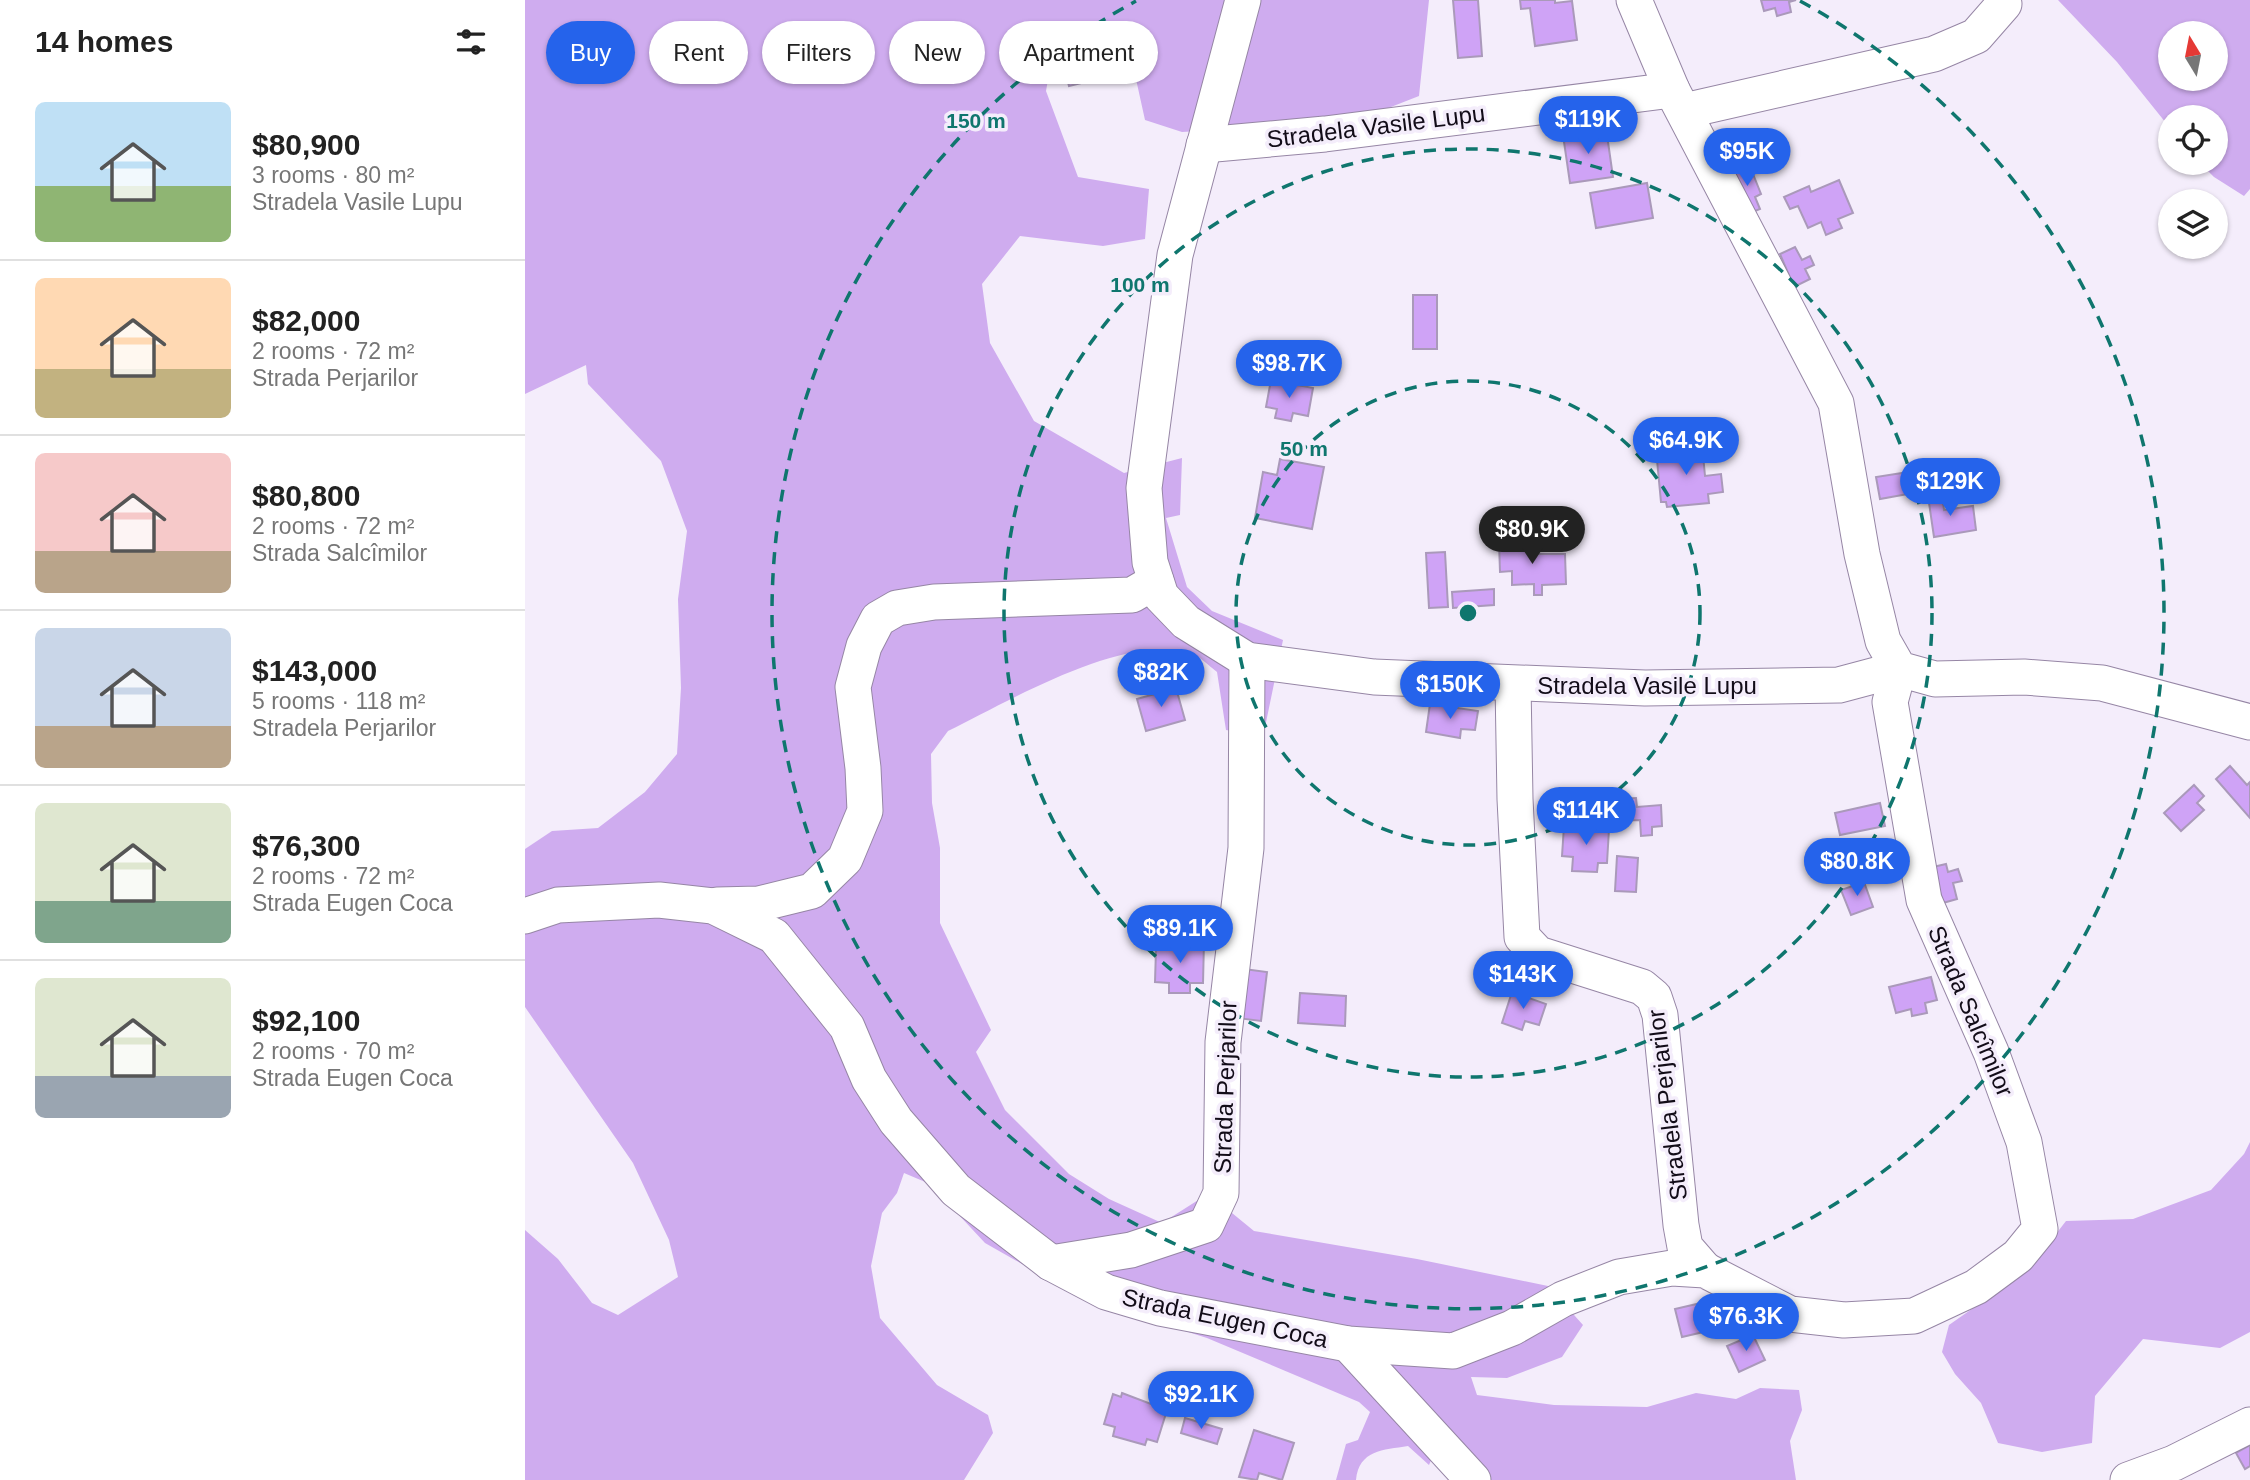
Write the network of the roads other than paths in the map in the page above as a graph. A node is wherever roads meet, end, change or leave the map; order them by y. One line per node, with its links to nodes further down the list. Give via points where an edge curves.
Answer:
1 (1243, 0): 5 (street, Stradela Vasile Lupu)
2 (1634, 0): 4 (street)
3 (2004, 4): 4 (street, Stradela Vasile Lupu, via 1976,36 1934,54)
4 (1678, 100): 5 (street, Stradela Vasile Lupu); 8 (street, via 1836,403 1862,554 1883,641)
5 (1204, 145): 6 (street, Stradela Vasile Lupu, via 1175,255 1144,488 1150,562)
6 (1156, 581): 7 (street, Stradela Vasile Lupu, via 1161,596 1187,622); 11 (street, via 1132,595 934,602 897,608 879,619 864,646 853,687 865,811 845,859 812,891 759,904)
7 (1247, 660): 9 (street, Stradela Vasile Lupu, via 1374,677); 14 (street, Strada Perjarilor, via 1245,848 1223,1042 1221,1193 1206,1225 1131,1250)
8 (1899, 669): 9 (street, Stradela Vasile Lupu, via 1839,685 1645,688); 10 (street, via 1935,679 2024,677 2102,683); 13 (street, Strada Salcîmilor, via 1890,702 1924,900 1991,1052 2024,1142)
9 (1513, 684): 15 (street, Stradela Perjarilor, via 1522,937 1538,954 1642,987 1654,997 1660,1015 1685,1247)
10 (2250, 722)
11 (713, 905): 12 (street, Strada Eugen Coca, via 659,900 558,905); 14 (street, Strada Eugen Coca, via 774,936 847,1027 869,1079 896,1121 956,1190)
12 (525, 916)
13 (2040, 1229): 15 (street, Strada Eugen Coca, via 2018,1256 1976,1287 1914,1316 1845,1320 1790,1314)
14 (1051, 1263): 16 (street, Strada Eugen Coca, via 1106,1292 1160,1308)
15 (1705, 1270): 16 (street, Strada Eugen Coca, via 1672,1268 1619,1278 1454,1351)
16 (1348, 1344): 18 (street)
17 (2250, 1424): 19 (street, via 2174,1463)
18 (1473, 1480)
19 (2128, 1480)

